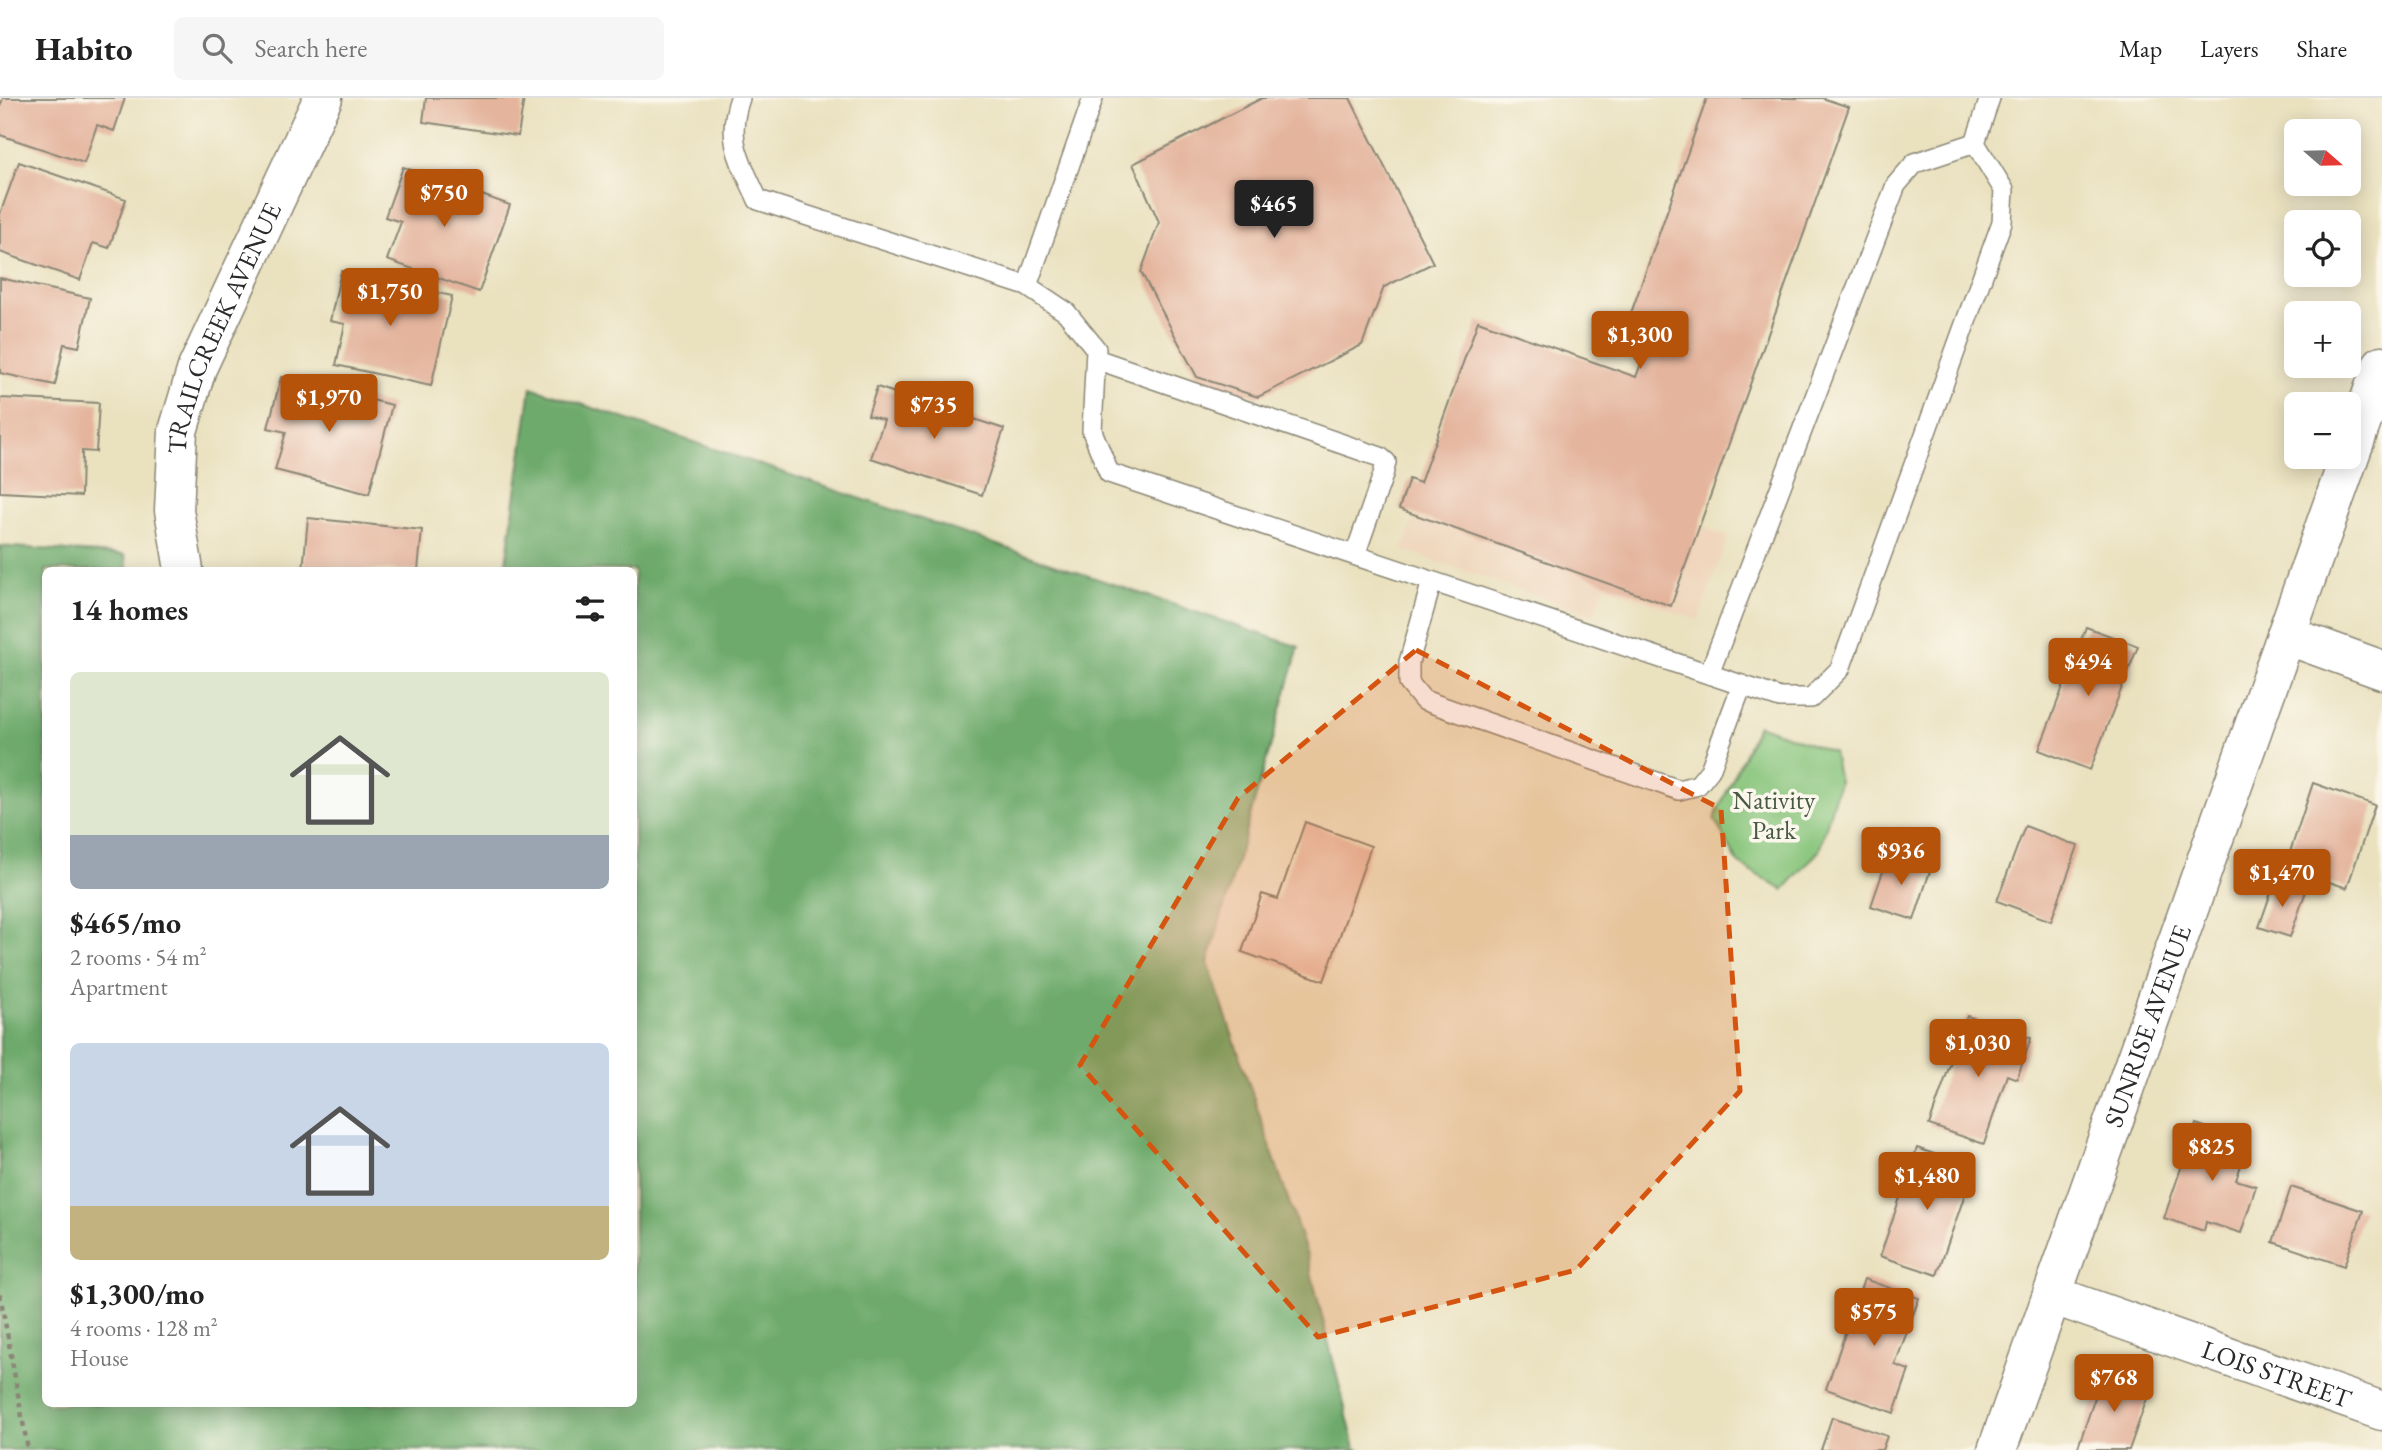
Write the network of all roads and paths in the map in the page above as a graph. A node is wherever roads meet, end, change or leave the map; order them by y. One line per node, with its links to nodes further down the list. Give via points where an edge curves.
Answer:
1 (323, 98): 10 (street, TRAILCREEK AVENUE, via 197,368 178,431 174,510)
2 (740, 98): 6 (lane, via 734,147 758,200)
3 (1093, 98): 6 (lane)
4 (1990, 98): 5 (lane)
5 (1975, 143): 14 (lane, via 1915,163 1896,185); 15 (lane, via 2004,190 2002,222 1840,669 1811,698 1780,698)
6 (1027, 286): 7 (lane, via 1066,312 1096,349)
7 (1096, 359): 9 (lane, via 1092,431 1109,472); 9 (lane, via 1380,457 1386,463 1383,475)
8 (2382, 365): 12 (street, SUNRISE AVENUE)
9 (1355, 555): 11 (lane)
10 (184, 567)
11 (1432, 581): 14 (lane); 15 (lane, via 1409,662 1409,683 1423,700 1679,790 1698,785 1710,769)
12 (2286, 635): 13 (street); 17 (street, SUNRISE AVENUE)
13 (2382, 670)
14 (1709, 674): 15 (lane)
15 (1742, 685)
16 (0, 1294): 19 (path)
17 (2052, 1295): 18 (street, LOIS STREET); 20 (street, SUNRISE AVENUE)
18 (2382, 1411)
19 (28, 1450)
20 (1997, 1450)

